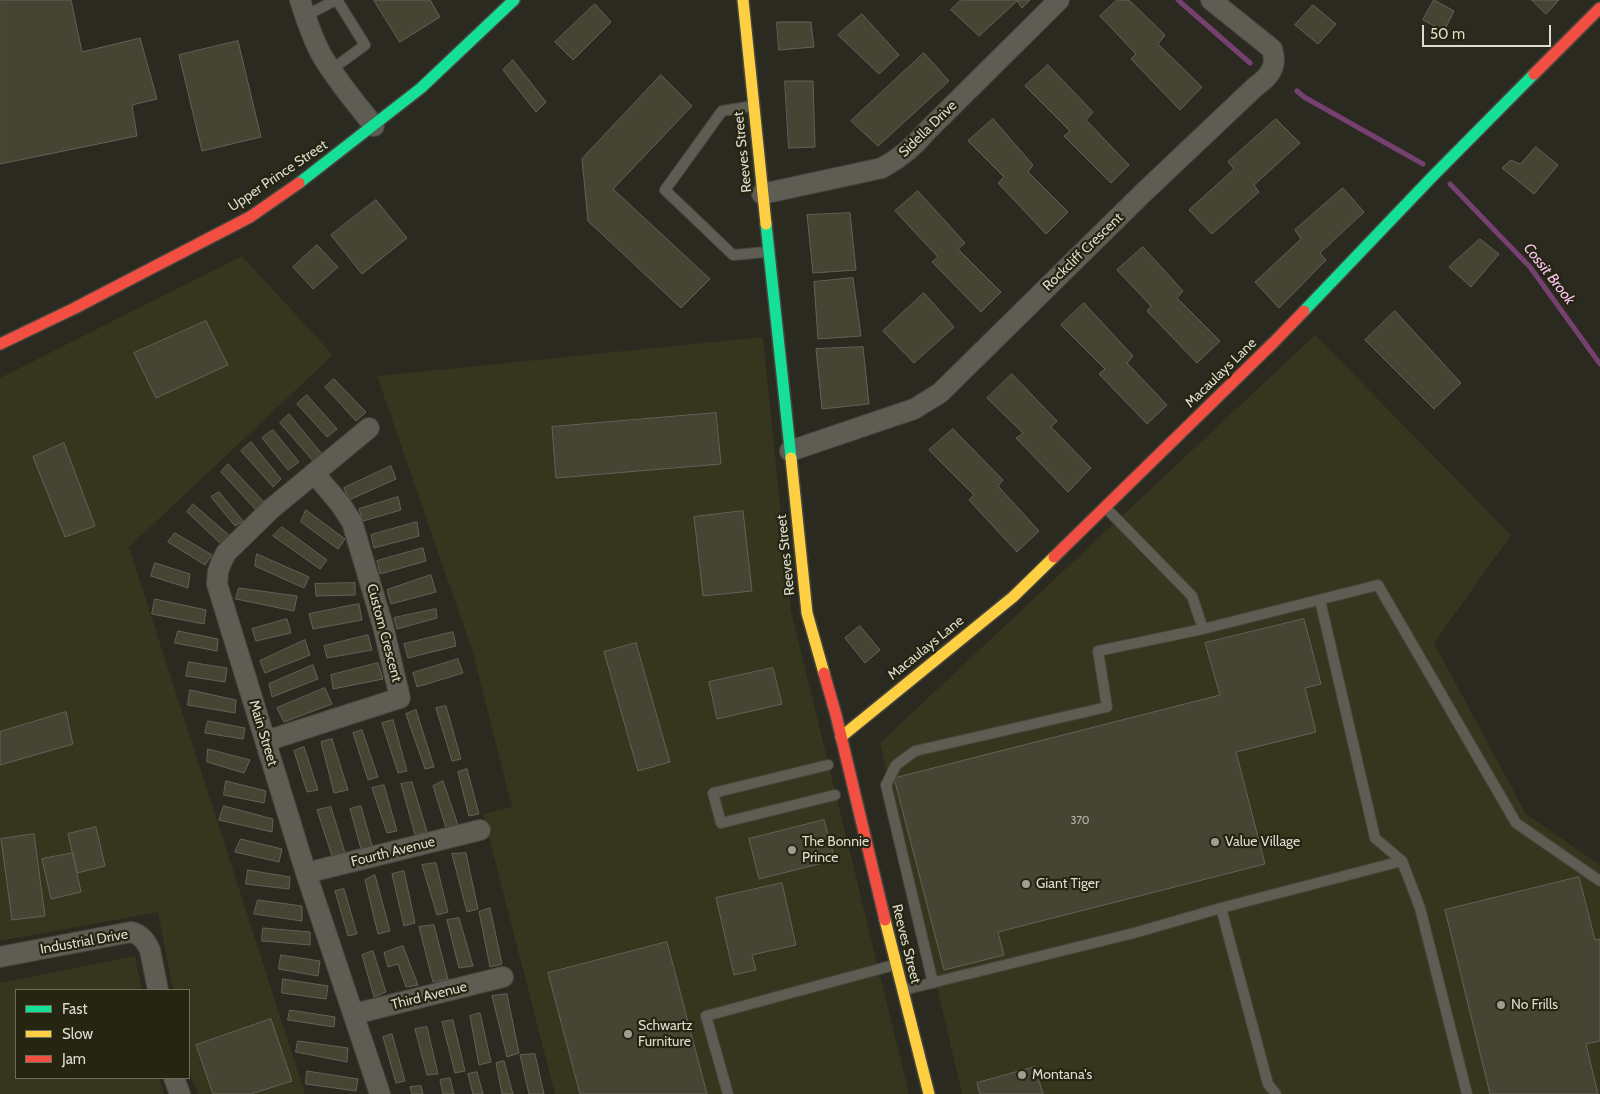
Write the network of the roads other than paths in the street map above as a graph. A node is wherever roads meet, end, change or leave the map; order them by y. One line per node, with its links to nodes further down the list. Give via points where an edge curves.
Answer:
1 (337, 0): 7 (lane); 9 (lane, via 365,45)
2 (496, 0): 6 (lane)
3 (743, 0): 10 (street, Reeves Street)
4 (1059, 0): 12 (street, Sidella Drive, via 899,159 882,168)
5 (1212, 0): 16 (street, Rockcliff Crescent, via 1272,49 1274,67 1266,79 1142,194 940,393 914,409)
6 (510, 4): 11 (street, Upper Prince Street, via 421,88)
7 (302, 8): 9 (street)
8 (1600, 8): 18 (street, Macaulays Lane, via 1274,342)
9 (331, 70): 11 (street)
10 (753, 106): 12 (street, Reeves Street); 13 (lane, via 722,110 665,190 733,255)
11 (374, 126): 14 (street, Upper Prince Street, via 250,217)
12 (762, 194): 13 (street, Reeves Street)
13 (768, 252): 16 (street, Reeves Street)
14 (0, 344)
15 (369, 428): 17 (street, Main Street)
16 (790, 451): 21 (street, Reeves Street, via 807,613)
17 (314, 473): 22 (street, Main Street, via 226,553 218,572 219,593); 22 (street, Custom Crescent, via 352,522 383,626 400,698)
18 (1105, 506): 20 (lane, via 1192,596); 21 (street, Macaulays Lane, via 1013,597)
19 (1320, 600): 20 (lane); 26 (lane, via 1375,838); 28 (lane, via 1378,585 1516,823)
20 (1203, 629): 33 (lane, via 1098,651 1107,708 915,751 896,766 886,785)
21 (841, 737): 31 (street, Reeves Street)
22 (266, 741): 27 (street, Main Street)
23 (828, 765): 24 (lane, via 713,793 720,823)
24 (836, 795)
25 (480, 830): 27 (street, Fourth Avenue)
26 (1402, 861): 29 (lane); 43 (lane, via 1420,908)
27 (306, 873): 36 (street, Main Street)
28 (1600, 881)
29 (1221, 908): 33 (lane, via 1134,934); 42 (lane, via 1268,1084)
30 (0, 957): 34 (street, Industrial Drive, via 131,932 140,936 150,950)
31 (895, 964): 35 (street, Reeves Street); 40 (lane, via 706,1016)
32 (503, 978): 36 (street, Third Avenue)
33 (933, 983): 35 (lane)
34 (158, 989)
35 (902, 990): 41 (street, Reeves Street)
36 (354, 1014): 39 (street, Main Street)
37 (174, 1079): 38 (street)
38 (180, 1094)
39 (380, 1094)
40 (728, 1094)
41 (929, 1094)
42 (1276, 1094)
43 (1467, 1094)

